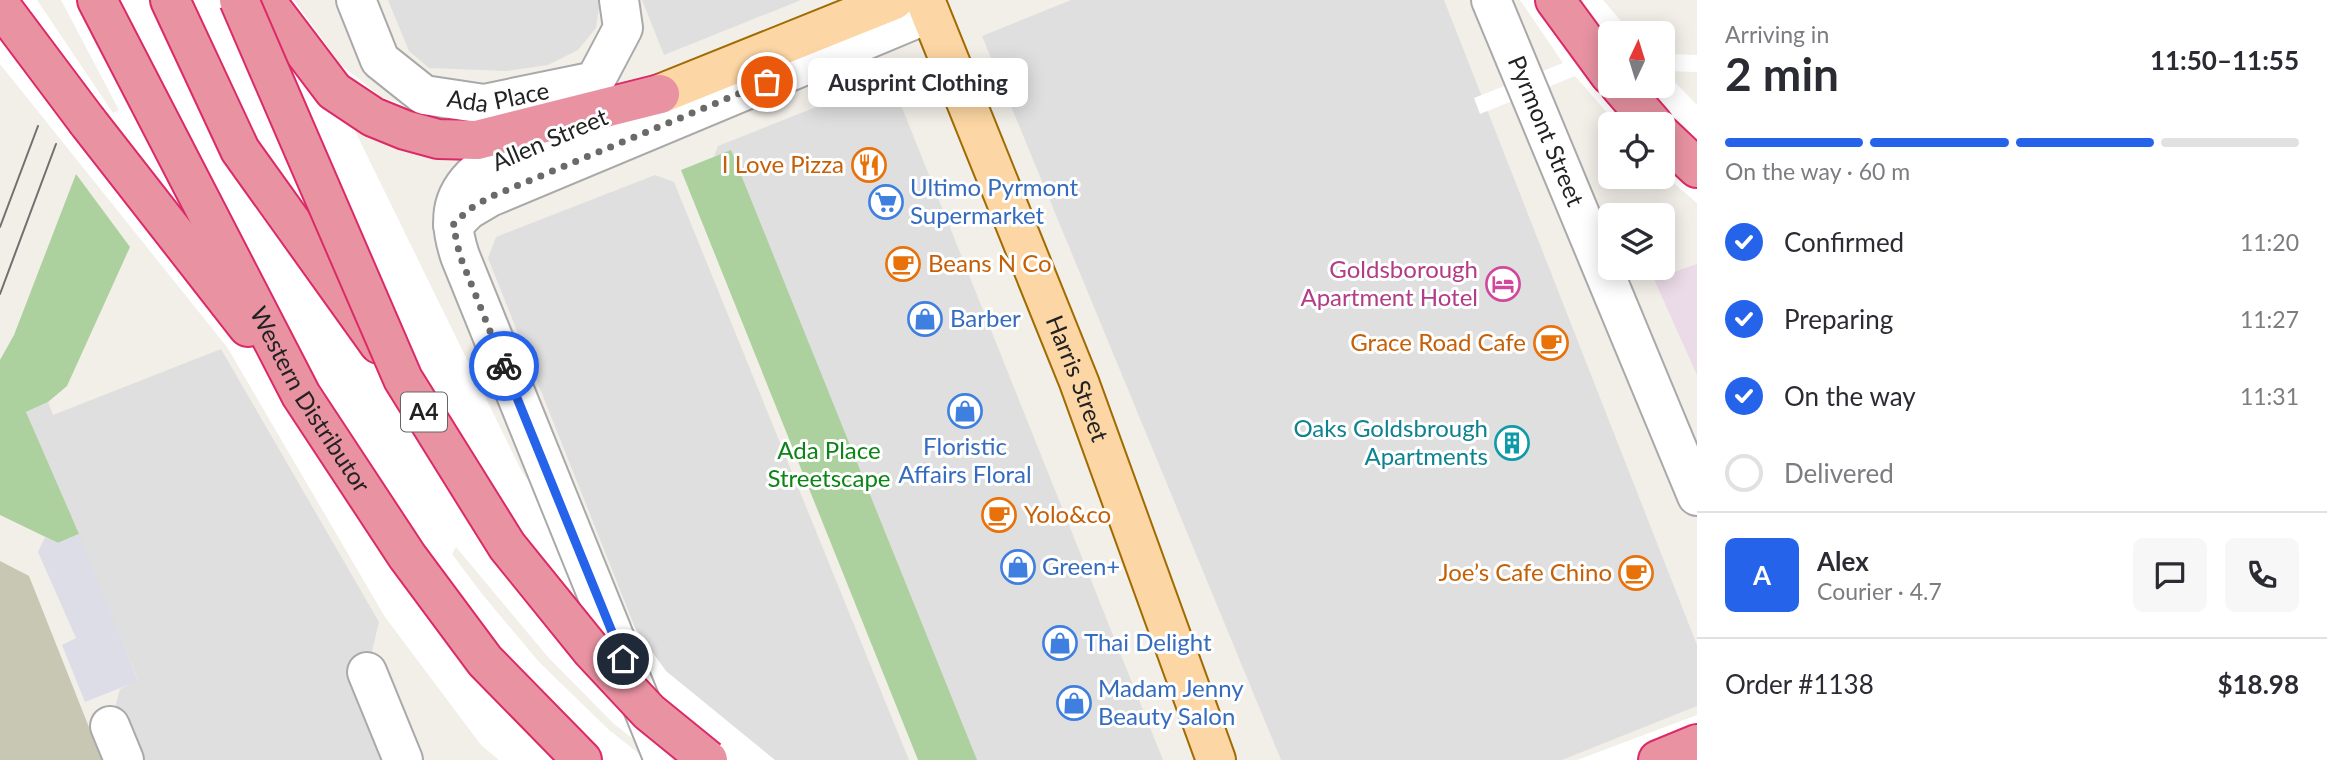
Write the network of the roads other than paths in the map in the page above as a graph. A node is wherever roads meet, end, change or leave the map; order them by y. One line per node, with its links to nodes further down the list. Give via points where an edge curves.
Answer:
1 (97, 0): 20 (highway, Western Distributor)
2 (170, 0): 19 (highway, bridge, via 240,150)
3 (239, 0): 19 (highway, A4, bridge)
4 (265, 0): 13 (highway, via 334,92 373,117 438,139 477,140)
5 (619, 0): 9 (street, Ada Place, via 623,28 595,81 484,104 424,95 380,60)
6 (894, 0): 13 (main road, Allen Street)
7 (1491, 0): 21 (street, Pyrmont Street)
8 (1555, 0): 12 (highway)
9 (358, 4)
10 (0, 5): 20 (highway, bridge)
11 (928, 7): 18 (street, Allen Street, via 490,197); 28 (main road, Harris Street, via 1079,382)
12 (1598, 59)
13 (660, 94): 18 (street, Allen Street, via 485,167 458,194)
14 (1630, 98): 15 (highway)
15 (1643, 112)
16 (1675, 147): 17 (highway)
17 (1697, 168)
18 (453, 225): 26 (street, via 460,256)
19 (403, 379): 27 (highway, A4, bridge, via 507,546 649,712)
20 (301, 395): 25 (highway, Western Distributor, via 407,556 485,661)
21 (1697, 496)
22 (367, 672): 24 (street)
23 (1697, 744): 29 (highway)
24 (403, 760)
25 (582, 760)
26 (664, 760)
27 (708, 760)
28 (1216, 760)
29 (1658, 760)

